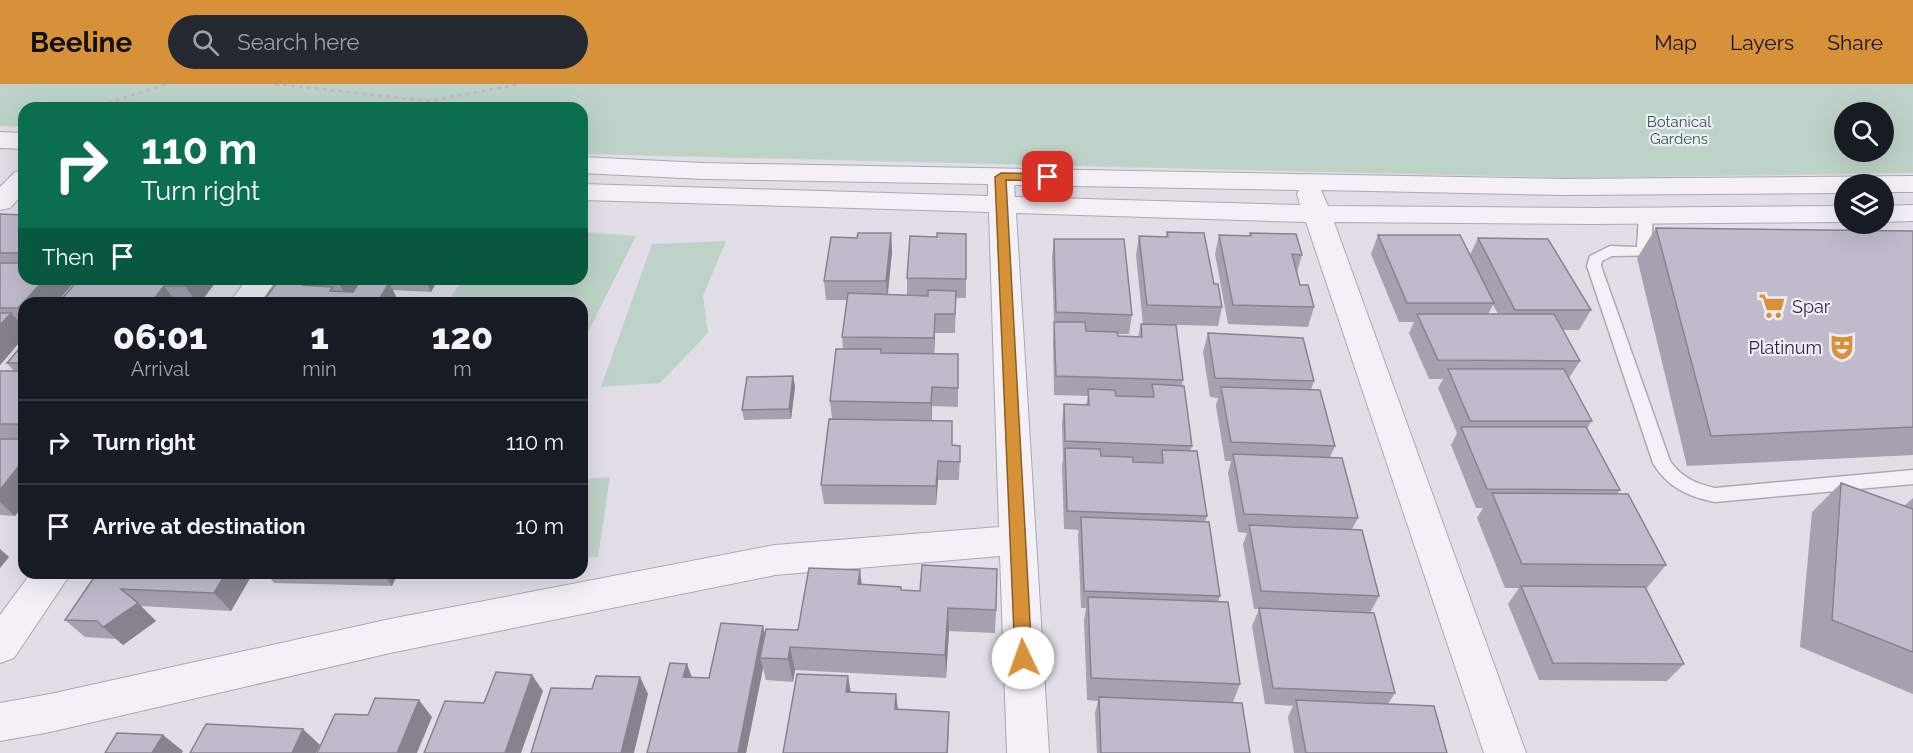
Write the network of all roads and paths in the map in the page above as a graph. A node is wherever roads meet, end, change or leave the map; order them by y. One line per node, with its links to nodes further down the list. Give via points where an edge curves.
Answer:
1 (166, 84): 4 (path)
2 (275, 84): 3 (path, via 428,101)
3 (520, 84)
4 (111, 102)
5 (0, 140): 6 (street)
6 (18, 141)
7 (588, 165): 12 (street)
8 (0, 171): 9 (street)
9 (18, 172)
10 (1913, 183): 14 (street, via 1581,188)
11 (18, 184): 15 (street)
12 (1001, 191): 13 (street); 14 (street); 23 (street)
13 (588, 192)
14 (1311, 198): 19 (street); 28 (street)
15 (0, 202)
16 (1913, 213): 18 (street)
17 (1834, 214): 19 (street)
18 (1894, 214)
19 (1647, 216): 20 (lane)
20 (1644, 252): 21 (lane); 22 (lane, via 1610,251 1595,259 1594,266 1662,464 1670,476 1699,492 1715,495)
21 (1679, 252)
22 (1913, 477)
23 (1018, 540): 26 (street, via 775,560 390,636); 27 (street)
24 (48, 579): 25 (street)
25 (0, 646)
26 (0, 722)
27 (1028, 753)
28 (1505, 753)

